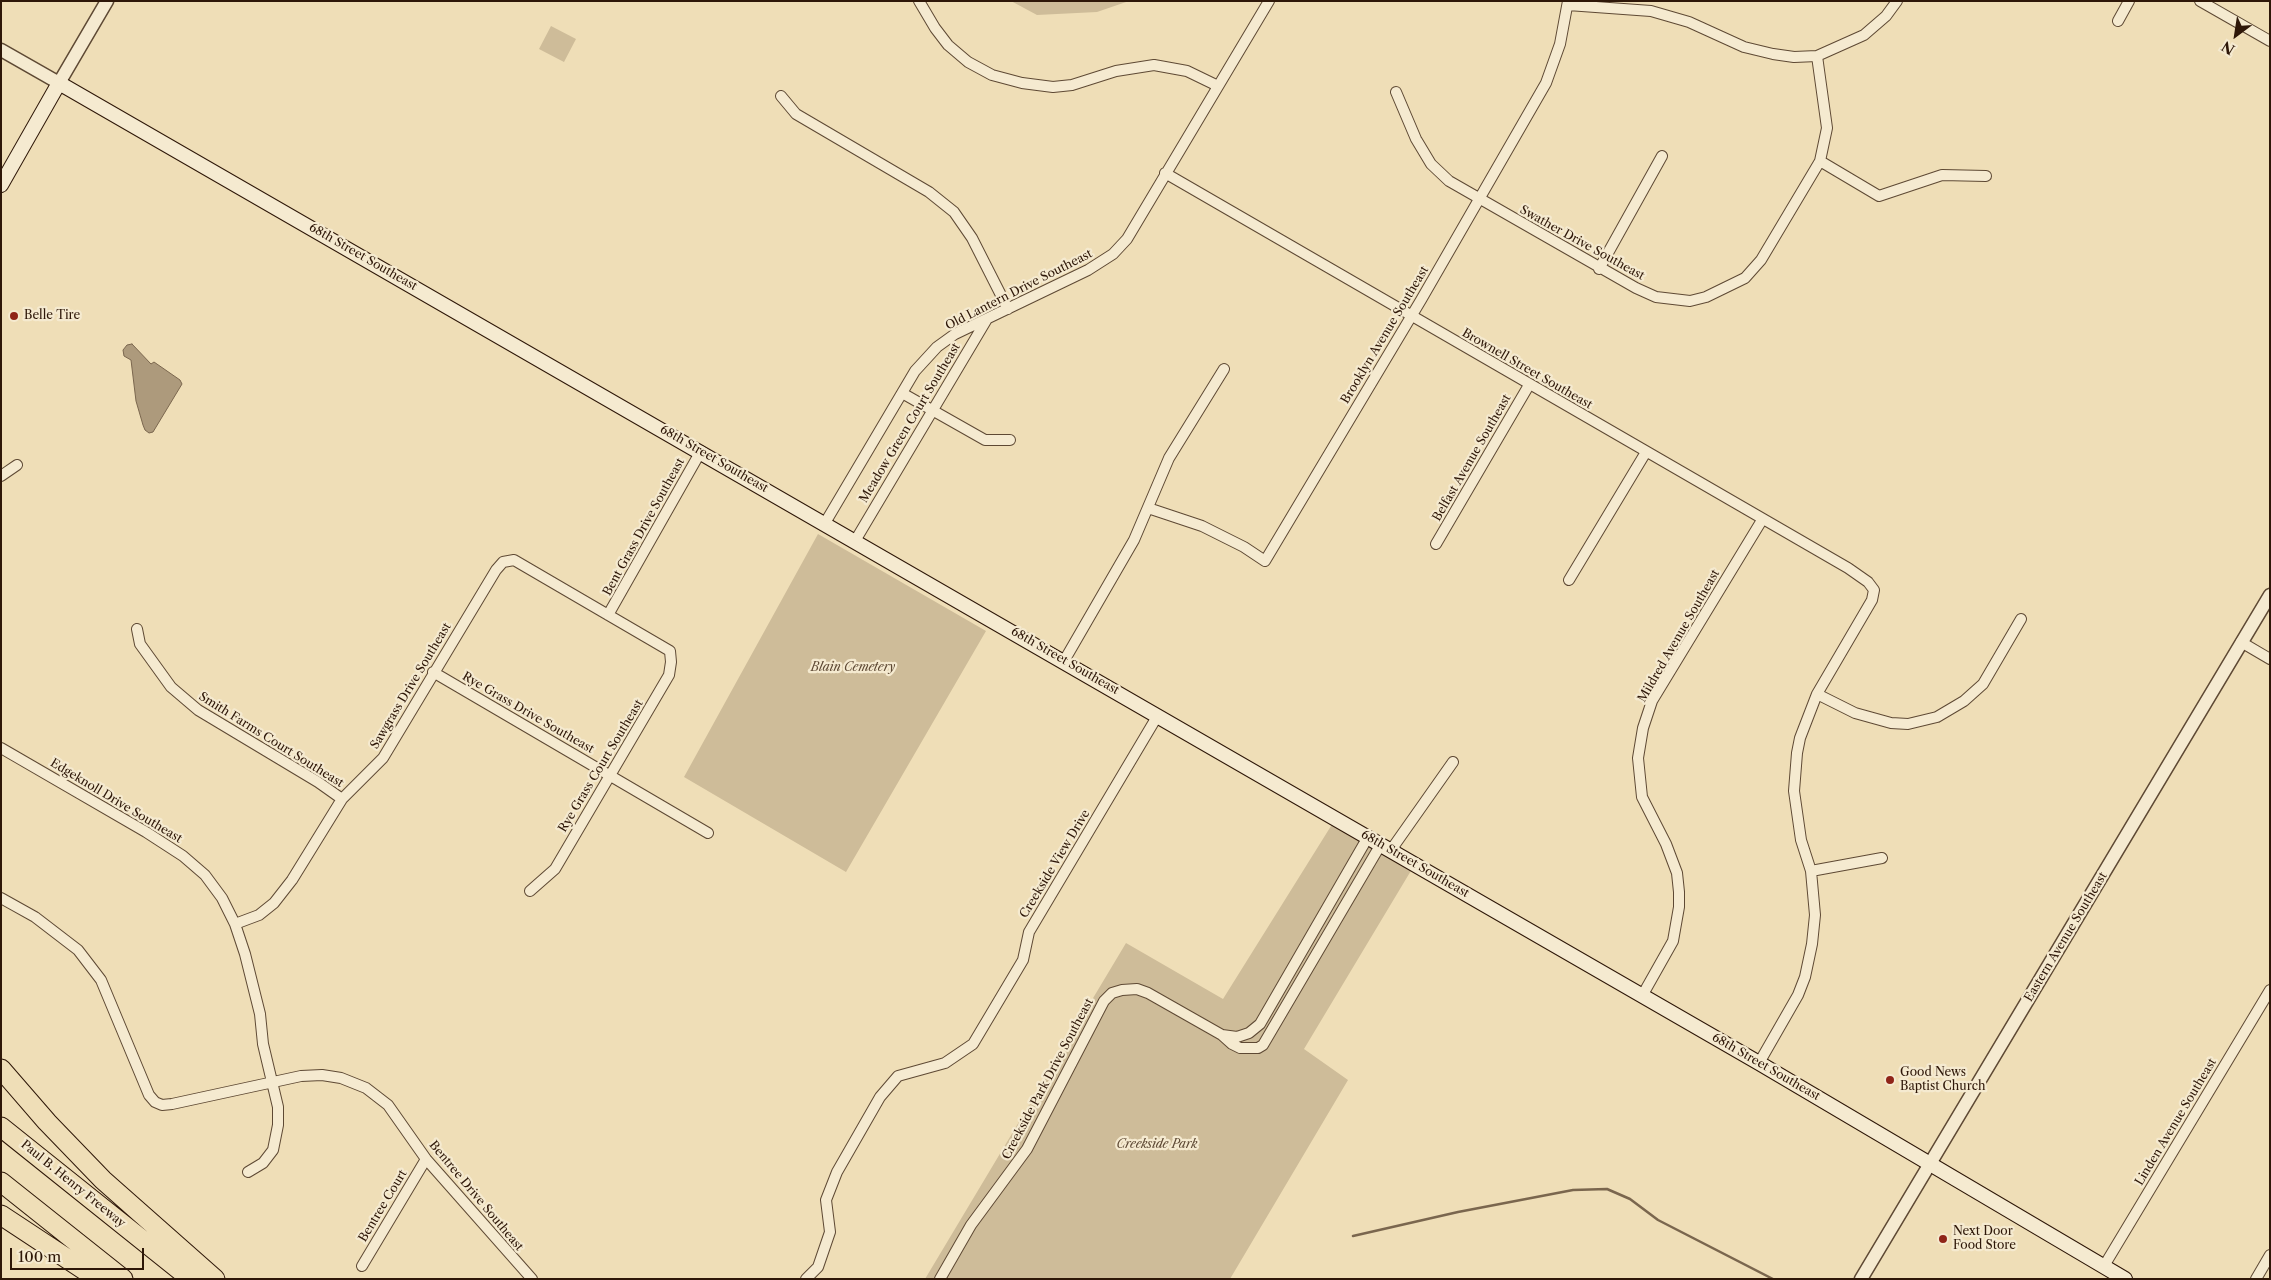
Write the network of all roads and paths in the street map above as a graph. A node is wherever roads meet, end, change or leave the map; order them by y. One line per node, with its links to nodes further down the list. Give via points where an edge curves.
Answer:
1 (107, 1): 12 (street)
2 (919, 1): 13 (street, via 948,45 968,62 992,75 1022,84 1072,85 1116,71 1154,65 1187,71)
3 (1269, 1): 13 (street, Old Lantern Drive Southeast)
4 (1897, 1): 11 (street, via 1886,16 1864,35)
5 (2129, 1): 8 (street)
6 (2200, 1): 9 (street)
7 (1568, 3): 11 (street, via 1651,11 1689,22 1754,49 1794,57); 21 (street, Brooklyn Avenue Southeast, via 1560,44 1546,83)
8 (2118, 21)
9 (2270, 42)
10 (1, 50): 12 (street, 68th Street Southeast)
11 (1817, 56): 17 (street, Swather Drive Southeast, via 1827,128)
12 (59, 83): 20 (main road); 31 (main road, 68th Street Southeast)
13 (1218, 86): 18 (street, Old Lantern Drive Southeast)
14 (1396, 92): 21 (street, Swather Drive Southeast, via 1416,139 1431,164 1449,181)
15 (782, 96): 23 (street, via 796,114 929,192 954,212 972,238)
16 (1662, 156): 22 (street)
17 (1820, 161): 19 (street, via 1879,196 1942,176); 22 (street, Swather Drive Southeast, via 1762,260 1746,278 1728,288 1690,301 1656,297)
18 (1165, 173): 23 (street, Old Lantern Drive Southeast, via 1127,239 1114,254); 24 (street, Brownell Street Southeast)
19 (1986, 176)
20 (1, 185)
21 (1480, 199): 22 (street, Swather Drive Southeast); 24 (street, Brooklyn Avenue Southeast)
22 (1599, 269)
23 (1008, 309): 25 (street, Old Lantern Drive Southeast)
24 (1411, 316): 27 (street, Brownell Street Southeast); 35 (street, Brooklyn Avenue Southeast, via 1265,560 1202,526)
25 (987, 319): 28 (street, Old Lantern Drive Southeast, via 955,334 937,347 915,371); 29 (street, Meadow Green Court Southeast)
26 (1224, 369): 35 (street, via 1169,458)
27 (1529, 385): 32 (street, Brownell Street Southeast); 39 (street, Belfast Avenue Southeast)
28 (902, 393): 29 (street); 37 (street, Old Lantern Drive Southeast)
29 (932, 411): 30 (street, via 985,440); 38 (street, Meadow Green Court Southeast)
30 (1010, 440)
31 (701, 452): 37 (main road, 68th Street Southeast); 42 (street, Bent Grass Drive Southeast)
32 (1646, 452): 36 (street, Brownell Street Southeast); 40 (street)
33 (17, 465): 34 (street)
34 (1, 476)
35 (1148, 508): 47 (street, via 1118,570)
36 (1762, 520): 49 (street, Brownell Street Southeast, via 1848,568 1874,590 1872,600); 64 (street, Mildred Avenue Southeast, via 1652,701 1643,728 1638,758 1642,797 1677,873 1679,907 1672,941)
37 (825, 523): 38 (main road, 68th Street Southeast)
38 (855, 541): 47 (main road, 68th Street Southeast)
39 (1436, 544)
40 (1569, 580)
41 (2270, 595): 45 (street, Eastern Avenue Southeast)
42 (608, 615): 48 (street, Sawgrass Drive Southeast, via 514,560 503,562); 53 (street, Rye Grass Court Southeast, via 670,651 672,662 670,675)
43 (2021, 619): 49 (street, via 1983,684 1964,701 1937,717 1908,724 1891,723 1855,714)
44 (137, 628): 54 (street, Smith Farms Court Southeast, via 140,644 171,687 198,710 318,782)
45 (2241, 642): 46 (street); 71 (street, Eastern Avenue Southeast)
46 (2270, 659)
47 (1064, 661): 50 (main road, 68th Street Southeast)
48 (433, 672): 53 (street, Rye Grass Drive Southeast); 54 (street, Sawgrass Drive Southeast, via 383,758)
49 (1817, 694): 59 (street, via 1800,738 1794,783 1801,840)
50 (1158, 715): 56 (main road, 68th Street Southeast); 83 (street, Creekside View Drive, via 1029,932 1023,960 973,1044 945,1063 898,1076 880,1097 837,1172 826,1200 830,1232 818,1268)
51 (1, 748): 62 (street, Edgeknoll Drive Southeast, via 183,856 205,876 222,898)
52 (1453, 762): 57 (street)
53 (611, 775): 55 (street, Rye Grass Drive Southeast); 60 (street, Rye Grass Court Southeast, via 555,869)
54 (342, 800): 62 (street, Sawgrass Drive Southeast, via 274,903 259,915)
55 (708, 833)
56 (1368, 837): 57 (main road, 68th Street Southeast); 65 (street, via 1260,1024 1249,1034 1237,1037)
57 (1386, 847): 64 (main road, 68th Street Southeast); 65 (street, Creekside Park Drive Southeast, via 1262,1045 1240,1048)
58 (1882, 858): 59 (street)
59 (1811, 871): 66 (street, via 1815,915 1805,977)
60 (530, 891)
61 (1, 898): 68 (street, Bentree Drive Southeast, via 78,950 101,980 149,1095 155,1102 162,1105)
62 (235, 924): 68 (street, Edgeknoll Drive Southeast, via 260,1014 263,1044)
63 (2270, 990): 77 (street, Linden Avenue Southeast)
64 (1642, 996): 66 (main road, 68th Street Southeast)
65 (1222, 1035): 84 (street, Creekside Park Drive Southeast, via 1148,992 1130,989 1112,993 1096,1013 1027,1149 971,1225)
66 (1759, 1062): 71 (main road, 68th Street Southeast)
67 (1, 1069): 82 (highway, via 103,1180)
68 (273, 1082): 70 (street, Bentree Drive Southeast, via 322,1075 341,1078 366,1088 388,1105); 72 (street, Edgeknoll Drive Southeast, via 278,1107 273,1150 263,1163)
69 (1, 1127): 81 (highway, Paul B. Henry Freeway)
70 (426, 1159): 76 (street, Bentree Court); 78 (street, Bentree Drive Southeast)
71 (1930, 1162): 77 (main road, 68th Street Southeast); 85 (street, Eastern Avenue Southeast)
72 (248, 1172)
73 (1, 1182): 80 (highway)
74 (1, 1215): 79 (highway)
75 (2270, 1255): 87 (street)
76 (362, 1266)
77 (2104, 1266): 86 (main road, 68th Street Southeast)
78 (526, 1276)
79 (98, 1279)
80 (122, 1279)
81 (192, 1279)
82 (215, 1279)
83 (806, 1279)
84 (940, 1279)
85 (1861, 1279)
86 (2125, 1279)
87 (2256, 1279)

